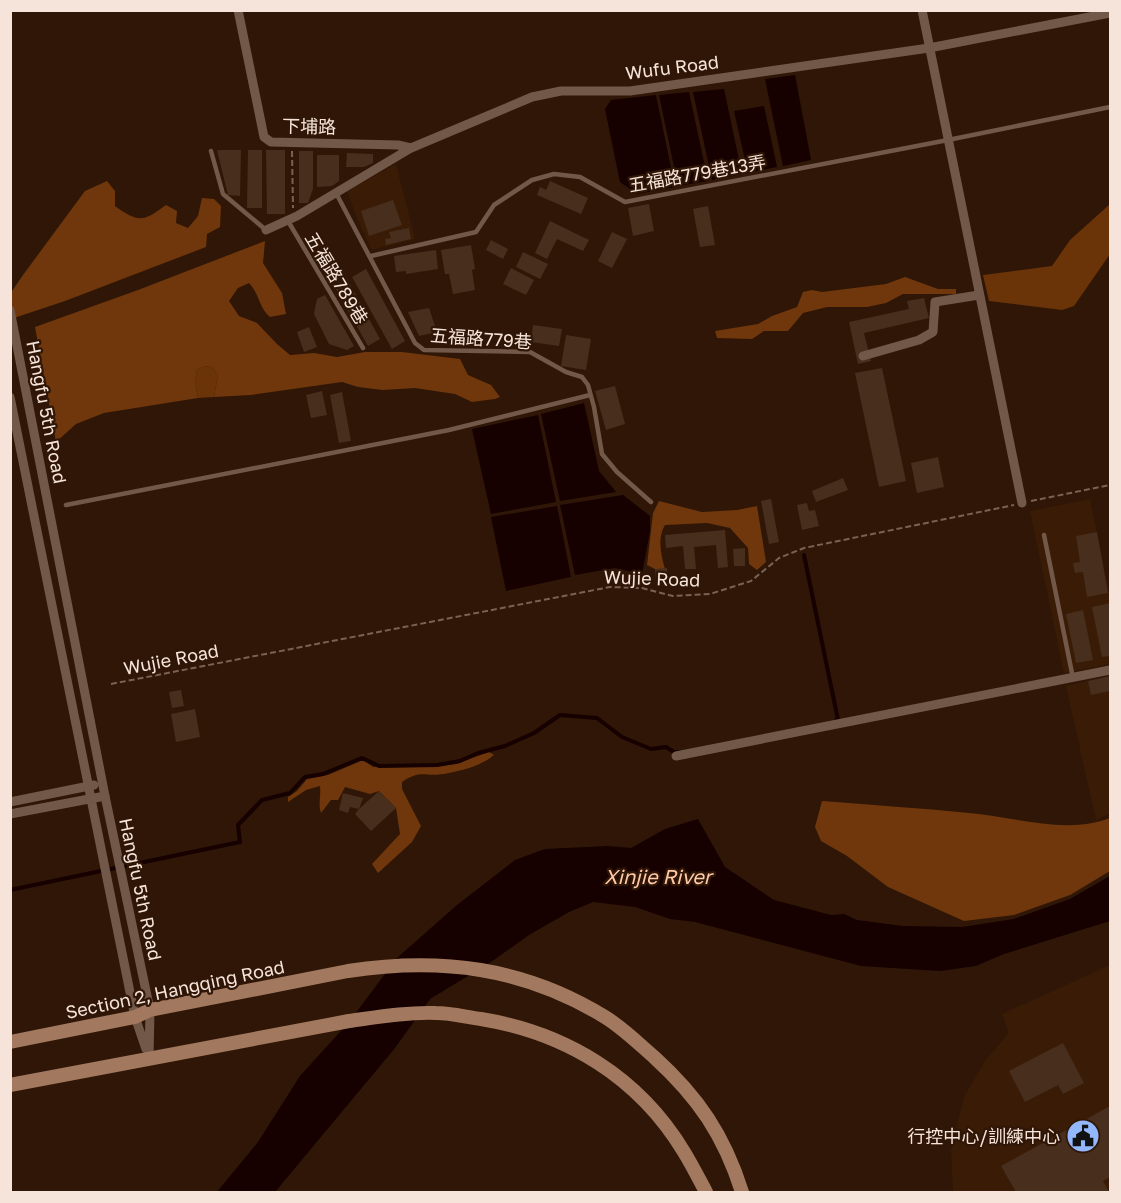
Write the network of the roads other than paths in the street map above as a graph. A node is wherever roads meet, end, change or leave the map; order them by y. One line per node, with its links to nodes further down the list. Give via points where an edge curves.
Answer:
1 (238, 10): 7 (street, 下埔路, via 264,137 271,142)
2 (922, 10): 4 (street)
3 (1110, 13): 4 (street, Wufu Road)
4 (929, 48): 6 (street); 7 (street, Wufu Road, via 630,91 561,91 532,98)
5 (1110, 107): 6 (lane, 五福路779巷13弄)
6 (948, 140): 12 (lane, 五福路779巷13弄, via 625,202 580,177 554,174 532,180 494,205 476,232); 13 (street)
7 (411, 148): 9 (street, Wufu Road)
8 (211, 151): 11 (lane, via 223,194)
9 (336, 193): 10 (street, Wufu Road); 12 (lane, 五福路779巷)
10 (288, 221): 11 (street, Wufu Road); 16 (lane, 五福路789巷)
11 (266, 230)
12 (371, 256): 18 (lane, 五福路779巷, via 415,343 424,350 530,351 582,377)
13 (979, 296): 17 (street, via 935,302 933,332 919,340); 21 (street)
14 (10, 310): 15 (street, Hangfu 5th Road)
15 (12, 329): 27 (street, Hangfu 5th Road)
16 (363, 348)
17 (863, 356)
18 (590, 395): 20 (lane, via 602,454); 22 (lane, via 449,430)
19 (10, 397): 28 (street, Hangfu 5th Road)
20 (651, 502)
21 (1022, 503)
22 (66, 505)
23 (1044, 534): 25 (lane)
24 (1110, 670): 25 (street)
25 (1073, 678): 26 (street)
26 (676, 756)
27 (103, 784): 28 (street); 29 (street, Hangfu 5th Road)
28 (88, 786): 30 (street, Hangfu 5th Road); 31 (street)
29 (105, 795): 30 (street); 33 (street, Hangfu 5th Road)
30 (91, 798): 32 (street); 34 (street, Hangfu 5th Road)
31 (10, 802)
32 (10, 814)
33 (150, 1011): 34 (street, Section 2, Hangqing Road); 36 (street, Hangfu 5th Road); 39 (street, Section 2, Hangqing Road, via 379,966 473,968 520,977 607,1018 675,1077 703,1109 721,1139)
34 (135, 1017): 35 (street, Section 2, Hangqing Road); 36 (street, Hangfu 5th Road)
35 (10, 1042)
36 (149, 1059): 37 (street); 38 (street, via 389,1015 437,1013 506,1023 567,1044 630,1085 684,1151)
37 (10, 1085)
38 (706, 1192)
39 (742, 1192)

